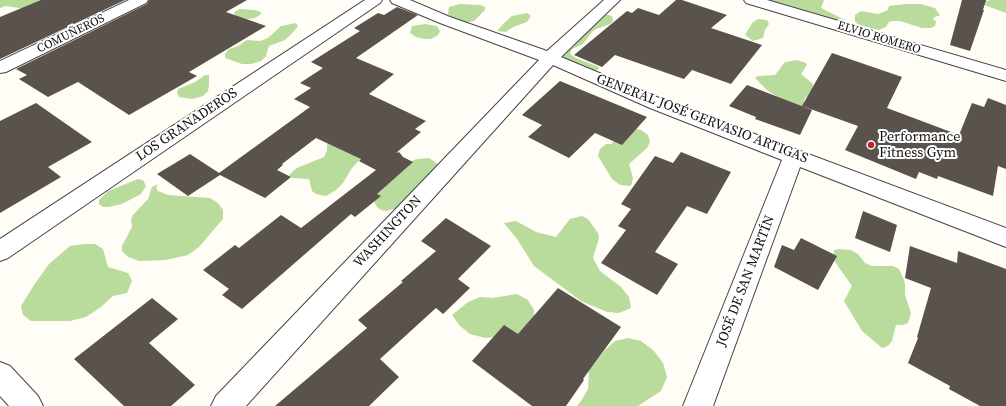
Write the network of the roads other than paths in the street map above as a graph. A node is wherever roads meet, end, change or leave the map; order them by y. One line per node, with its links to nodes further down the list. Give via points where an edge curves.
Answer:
1 (141, 0): 7 (street, COMUÑEROS)
2 (375, 0): 11 (street, LOS GRANADEROS)
3 (397, 0): 6 (street, GENERAL JOSÉ GERVASIO ARTIGAS)
4 (613, 0): 6 (street, WASHINGTON)
5 (751, 0): 8 (street, ELVIO ROMERO)
6 (550, 58): 9 (street, GENERAL JOSÉ GERVASIO ARTIGAS, via 657,104); 14 (street, WASHINGTON)
7 (0, 68)
8 (1006, 76)
9 (794, 156): 10 (street, GENERAL JOSÉ GERVASIO ARTIGAS); 15 (street, JOSÉ DE SAN MARTÍN)
10 (1006, 238)
11 (0, 251)
12 (0, 375): 13 (street)
13 (28, 406)
14 (226, 406)
15 (698, 406)

